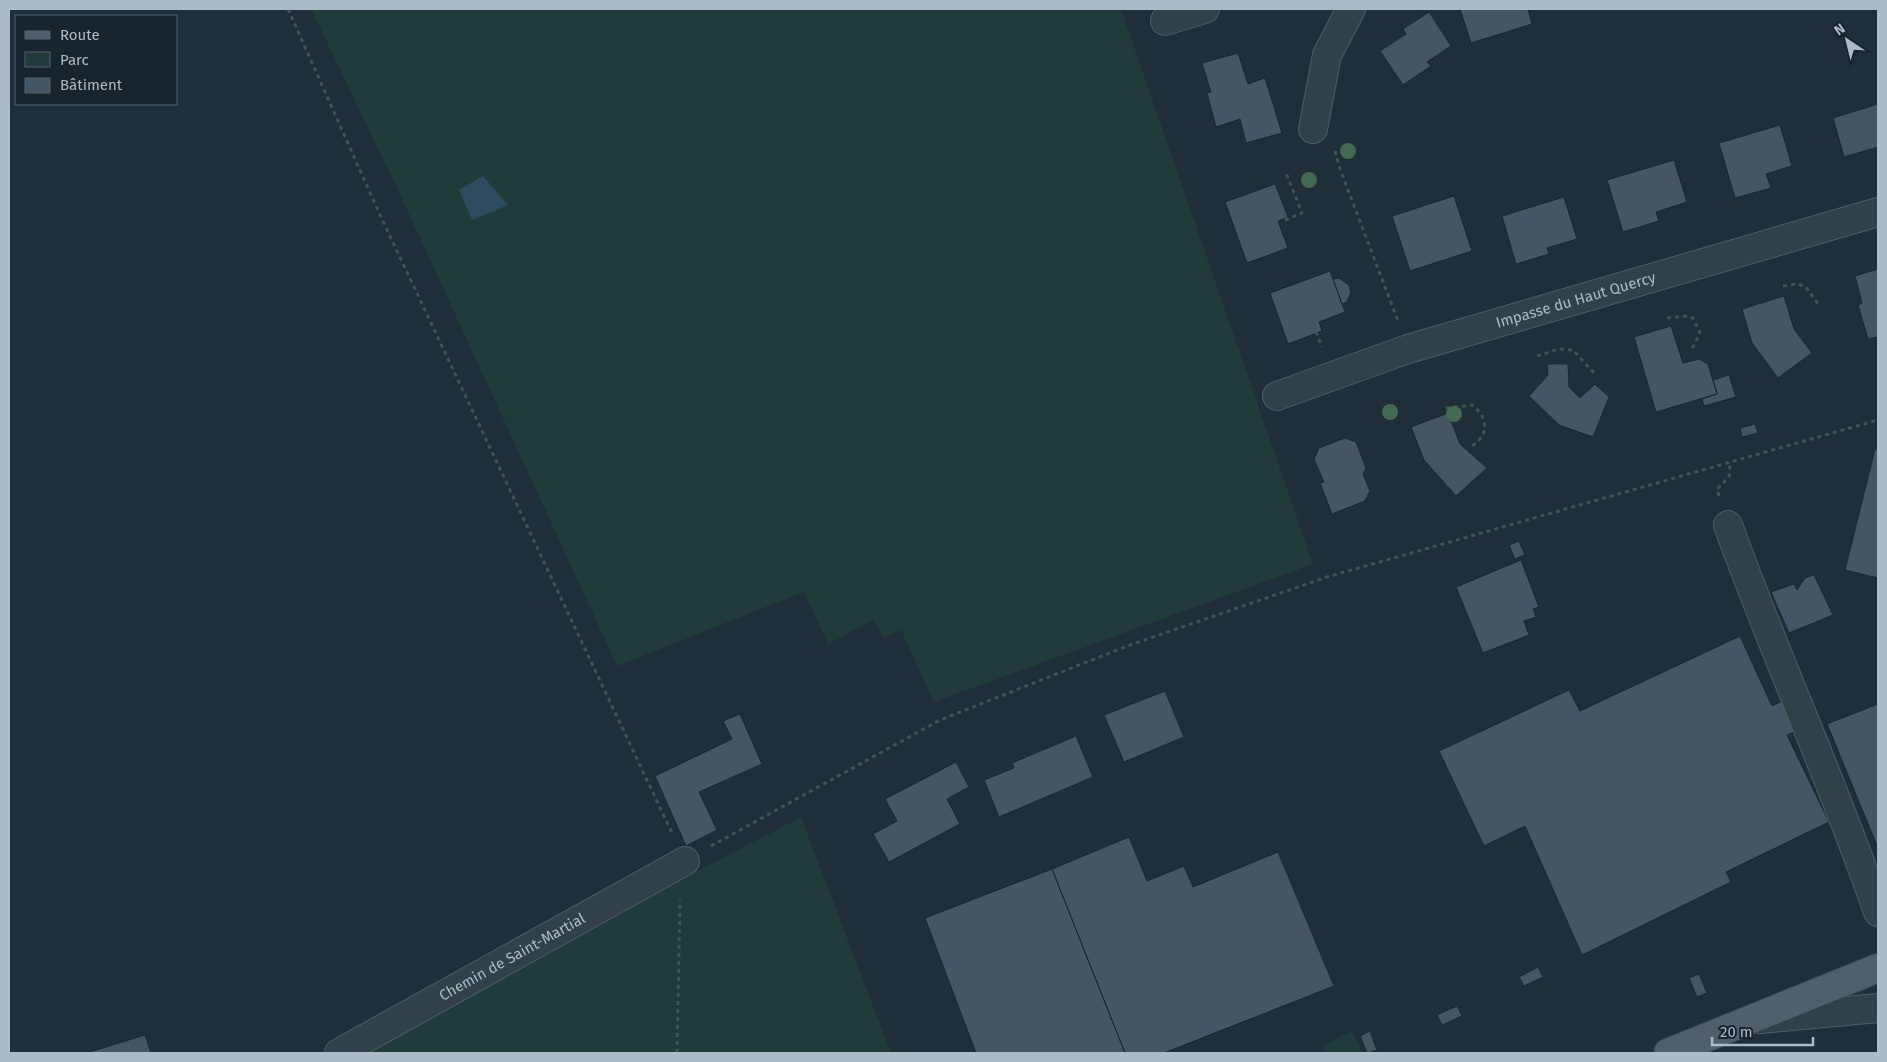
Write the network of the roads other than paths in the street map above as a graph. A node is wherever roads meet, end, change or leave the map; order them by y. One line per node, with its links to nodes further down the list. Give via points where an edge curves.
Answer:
1 (1205, 9): 3 (street)
2 (1351, 9): 4 (street, via 1327,55)
3 (1165, 21)
4 (1313, 129)
5 (1878, 212): 6 (street, Impasse du Haut Quercy, via 1408,350)
6 (1277, 396)
7 (1728, 525): 9 (street, via 1854,842)
8 (678, 865): 13 (street, Chemin de Saint-Martial)
9 (1878, 912)
10 (1878, 968): 12 (main road)
11 (1878, 1008): 12 (street)
12 (1746, 1020): 14 (main road)
13 (339, 1053)
14 (1668, 1053)

